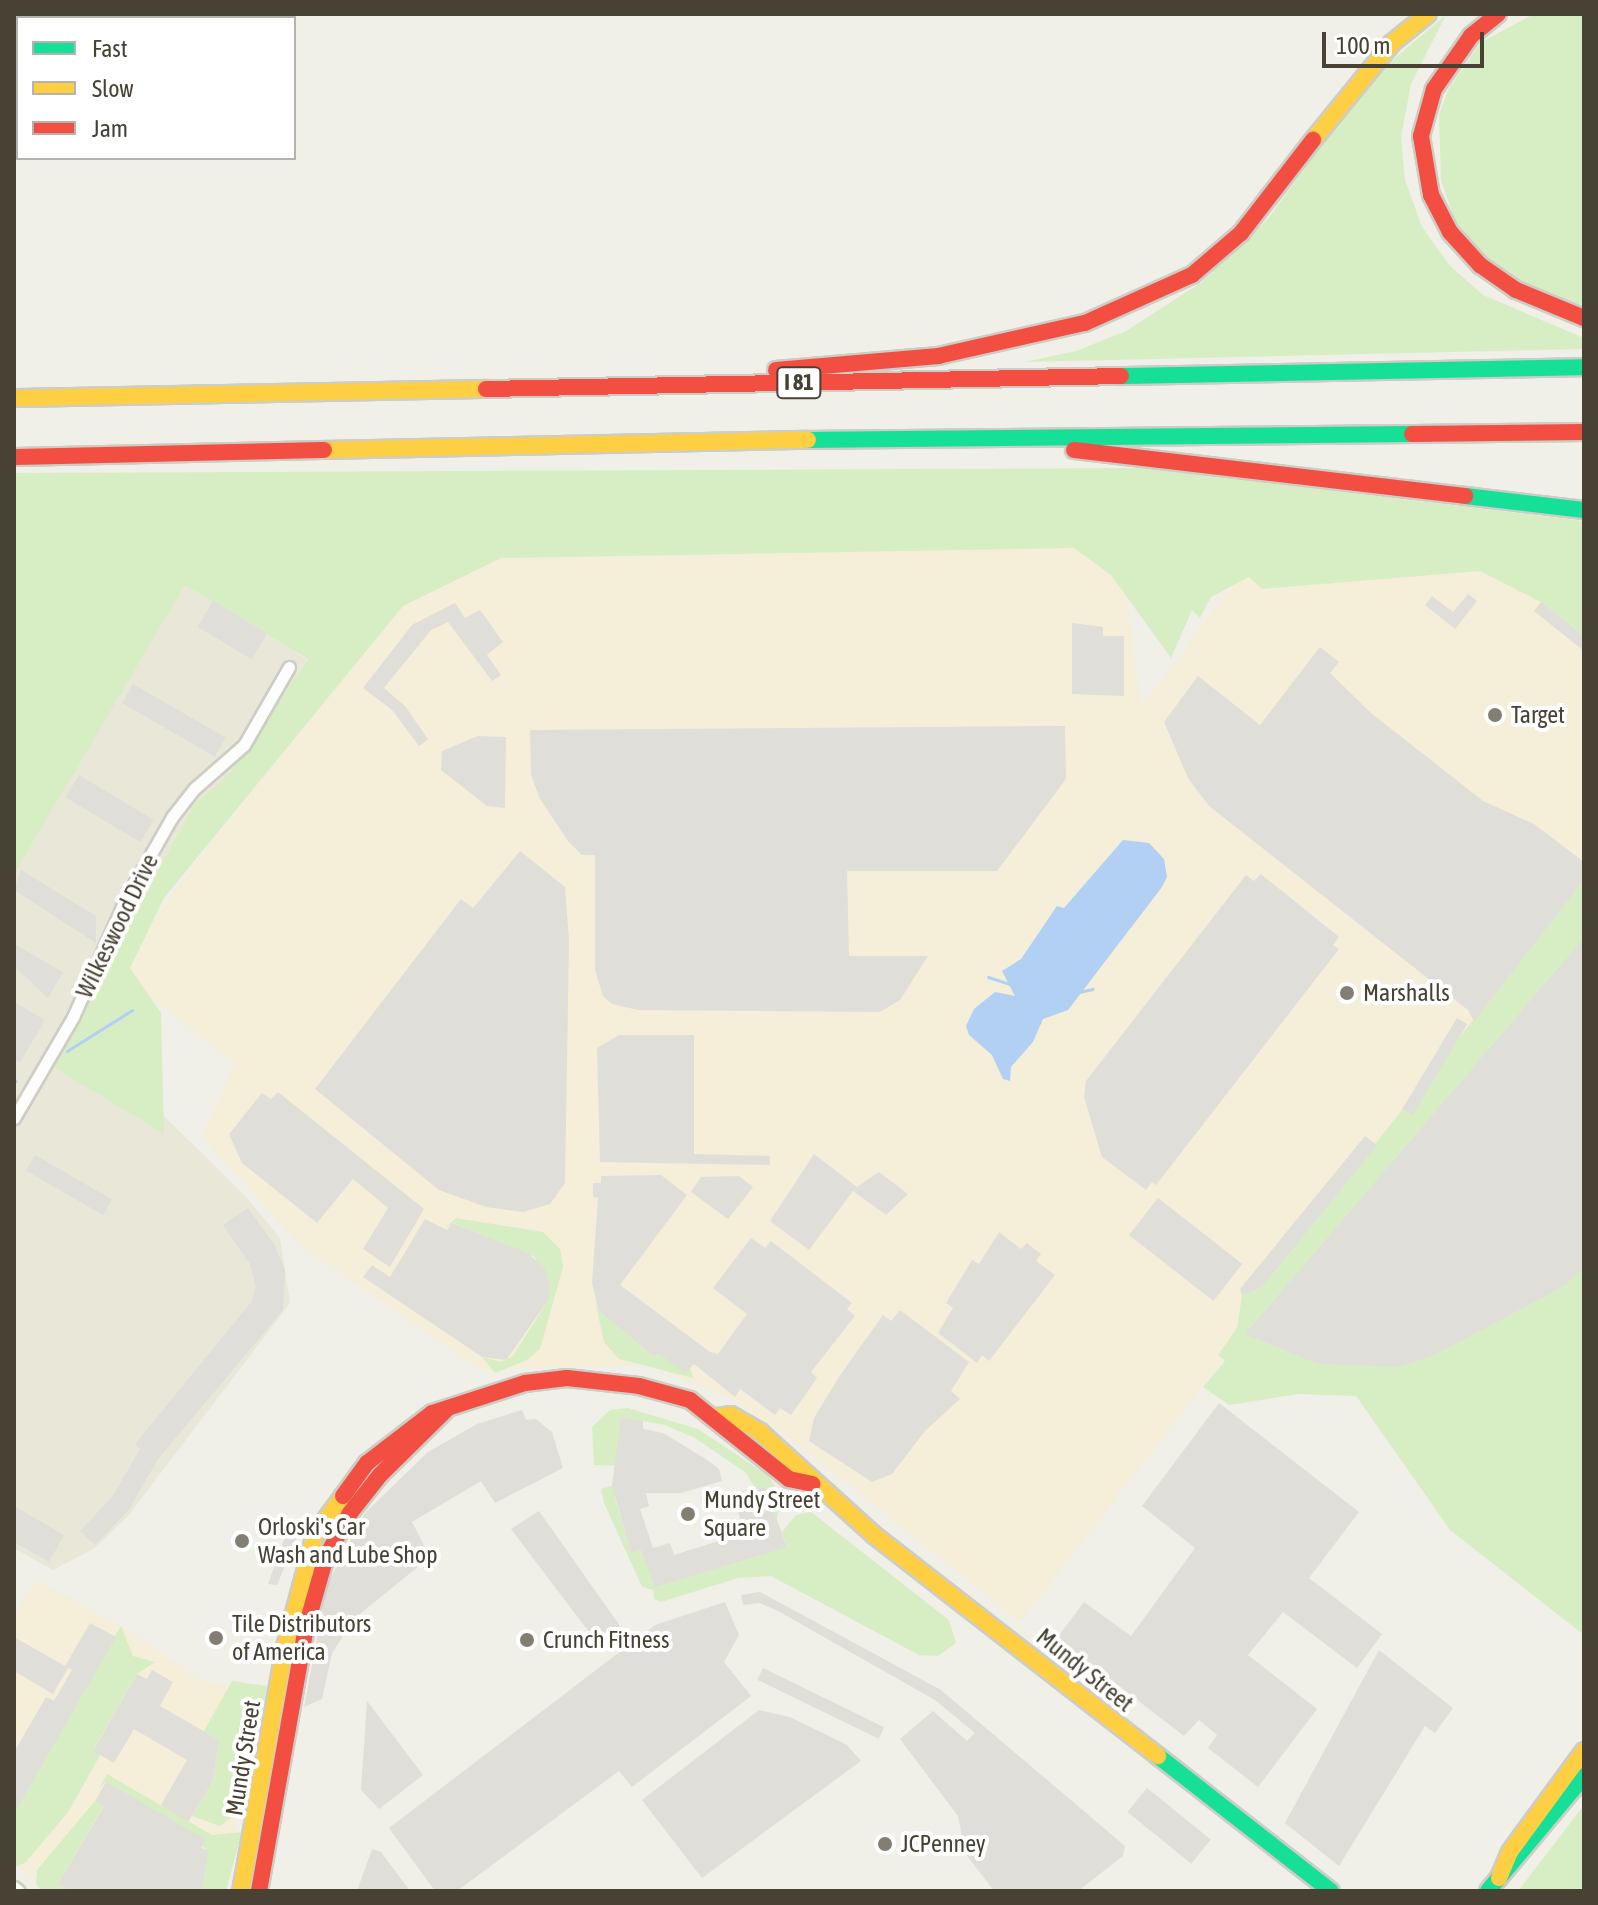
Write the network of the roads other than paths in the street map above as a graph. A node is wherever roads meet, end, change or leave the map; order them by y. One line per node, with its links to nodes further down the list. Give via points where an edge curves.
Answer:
1 (1428, 14): 5 (main road, via 1392,43 1354,87 1241,233 1192,275 1085,323 938,356)
2 (1498, 14): 3 (main road, via 1471,36 1434,89 1421,136 1431,195 1450,232 1480,265 1516,290)
3 (1584, 318)
4 (1584, 367): 5 (main road, I 81)
5 (435, 390): 6 (main road, I 81)
6 (14, 398)
7 (1584, 432): 8 (main road)
8 (991, 440): 9 (main road); 10 (main road)
9 (14, 457)
10 (1584, 510)
11 (289, 667): 12 (street, Wilkeswood Drive, via 244,745 195,788 172,817 126,898 85,994)
12 (14, 1118)
13 (447, 1409): 19 (main road, Mundy Street, via 432,1413 367,1463 315,1534 285,1647); 20 (main road, Mundy Street, via 380,1475 350,1513 326,1557 306,1627); 21 (main road, Mundy Street, via 525,1383 567,1378 639,1386 690,1400 718,1417 731,1415 760,1432 795,1461 812,1484)
14 (1584, 1751): 16 (main road, via 1510,1852)
15 (1584, 1776): 16 (main road)
16 (1493, 1885)
17 (14, 1887): 18 (street)
18 (19, 1891)
19 (241, 1891)
20 (259, 1891)
21 (1331, 1891)

